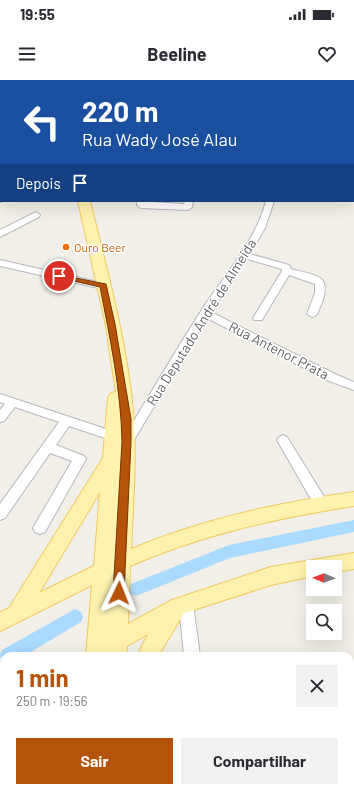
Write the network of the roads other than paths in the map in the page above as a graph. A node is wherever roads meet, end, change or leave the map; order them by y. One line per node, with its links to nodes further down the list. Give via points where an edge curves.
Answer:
1 (84, 202): 10 (main road)
2 (141, 202): 3 (street, via 140,205 188,207)
3 (189, 202)
4 (270, 202): 7 (street, Rua Deputado André de Almeida, via 268,212)
5 (36, 215): 6 (street)
6 (0, 234)
7 (244, 255): 9 (street, via 280,264 286,267); 11 (street, Rua Deputado André de Almeida)
8 (0, 263): 10 (street)
9 (287, 271): 12 (street, via 314,279 322,285); 13 (street)
10 (103, 286): 19 (main road, via 118,365)
11 (205, 313): 14 (street, Rua Antenor Prata, via 333,378); 19 (street, Rua Deputado André de Almeida)
12 (312, 314)
13 (258, 318)
14 (354, 386)
15 (0, 398): 16 (street)
16 (13, 402): 17 (street); 18 (street)
17 (0, 418)
18 (67, 420): 19 (street); 21 (street)
19 (120, 439): 22 (main road); 26 (main road)
20 (283, 440): 24 (street)
21 (49, 447): 25 (street); 27 (street, via 80,459)
22 (112, 458): 31 (main road); 34 (main road)
23 (354, 499): 24 (main road)
24 (321, 504): 28 (main road, via 226,524)
25 (0, 514)
26 (122, 524): 28 (main road, via 126,539 131,545); 31 (main road)
27 (40, 528)
28 (146, 551): 31 (main road)
29 (354, 561): 30 (main road)
30 (342, 563)
31 (112, 566): 34 (main road); 36 (main road)
32 (306, 569): 33 (main road, via 270,576)
33 (182, 605): 36 (main road); 37 (main road, via 158,635); 38 (street)
34 (16, 612): 35 (main road)
35 (0, 622)
36 (103, 652)
37 (149, 652)
38 (191, 652)

